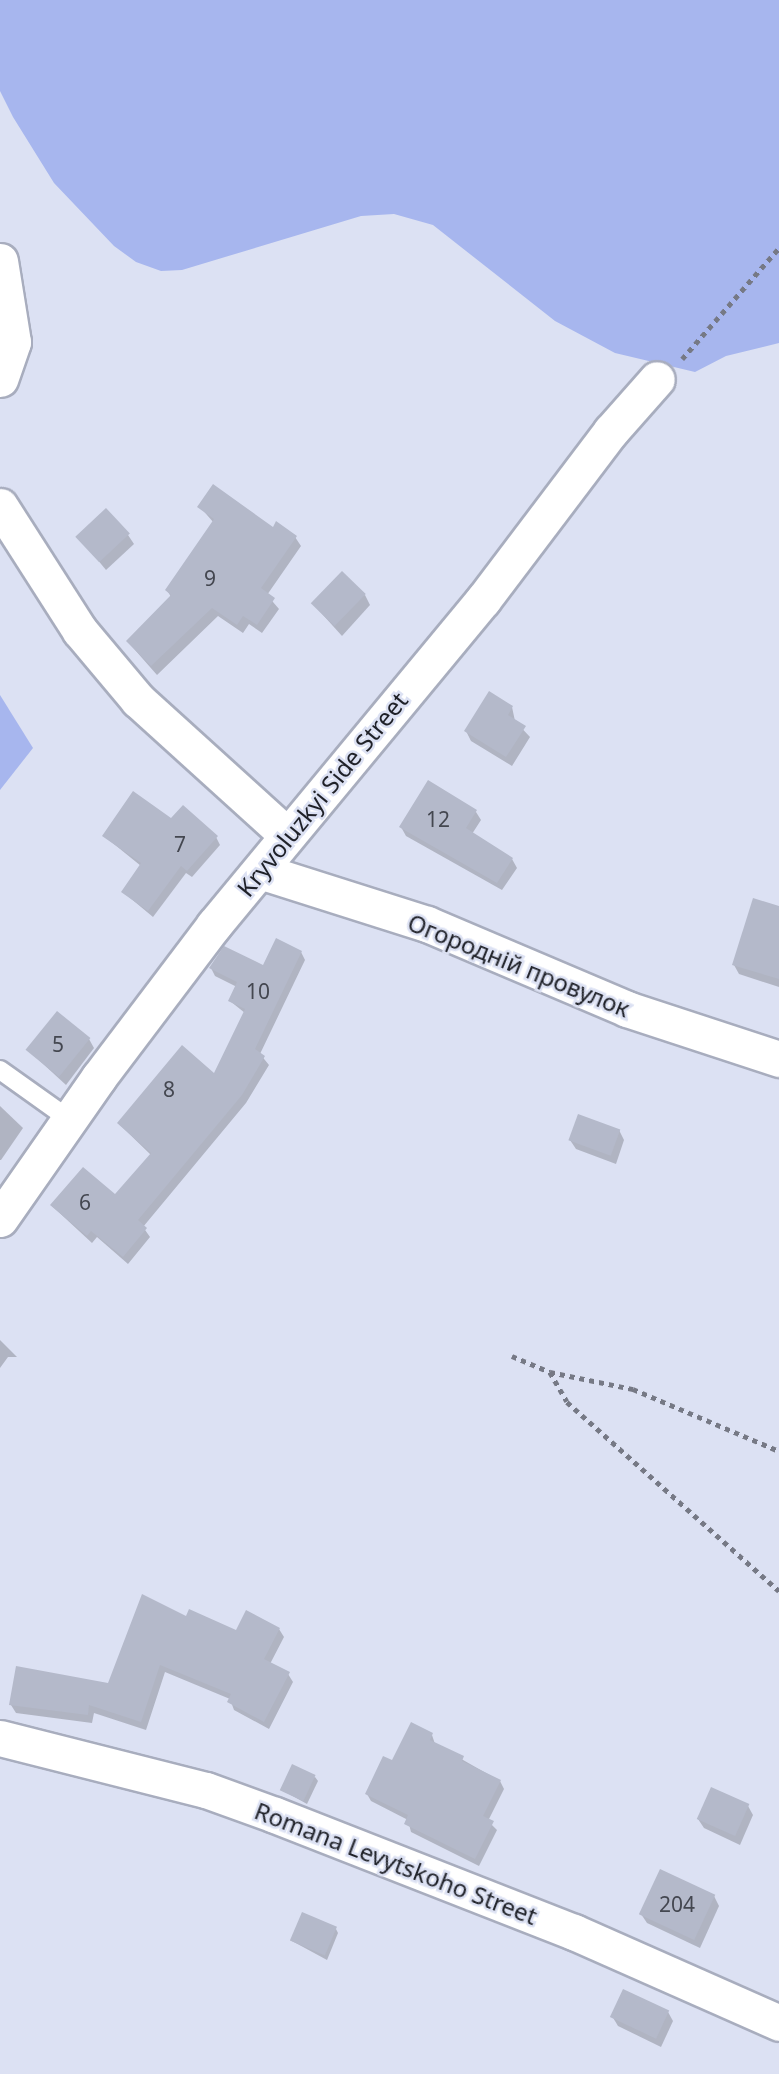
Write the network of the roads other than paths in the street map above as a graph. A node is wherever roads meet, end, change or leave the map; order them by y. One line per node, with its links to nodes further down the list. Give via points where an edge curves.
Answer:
1 (0, 261): 2 (street, via 13,342)
2 (0, 379)
3 (657, 379): 5 (street, Kryvoluzkyi Side Street, via 611,431 483,600)
4 (0, 506): 5 (street, via 80,631 138,700)
5 (287, 835): 6 (street, Kryvoluzkyi Side Street)
6 (260, 872): 7 (street, Огородній провулок, via 427,924 627,1009); 9 (street, Kryvoluzkyi Side Street, via 129,1036)
7 (779, 1059)
8 (0, 1070): 9 (lane)
9 (70, 1120): 10 (street, Kryvoluzkyi Side Street)
10 (0, 1219)
11 (0, 1738): 12 (street, Romana Levytskoho Street, via 206,1790 275,1815 574,1932)
12 (779, 2023)

